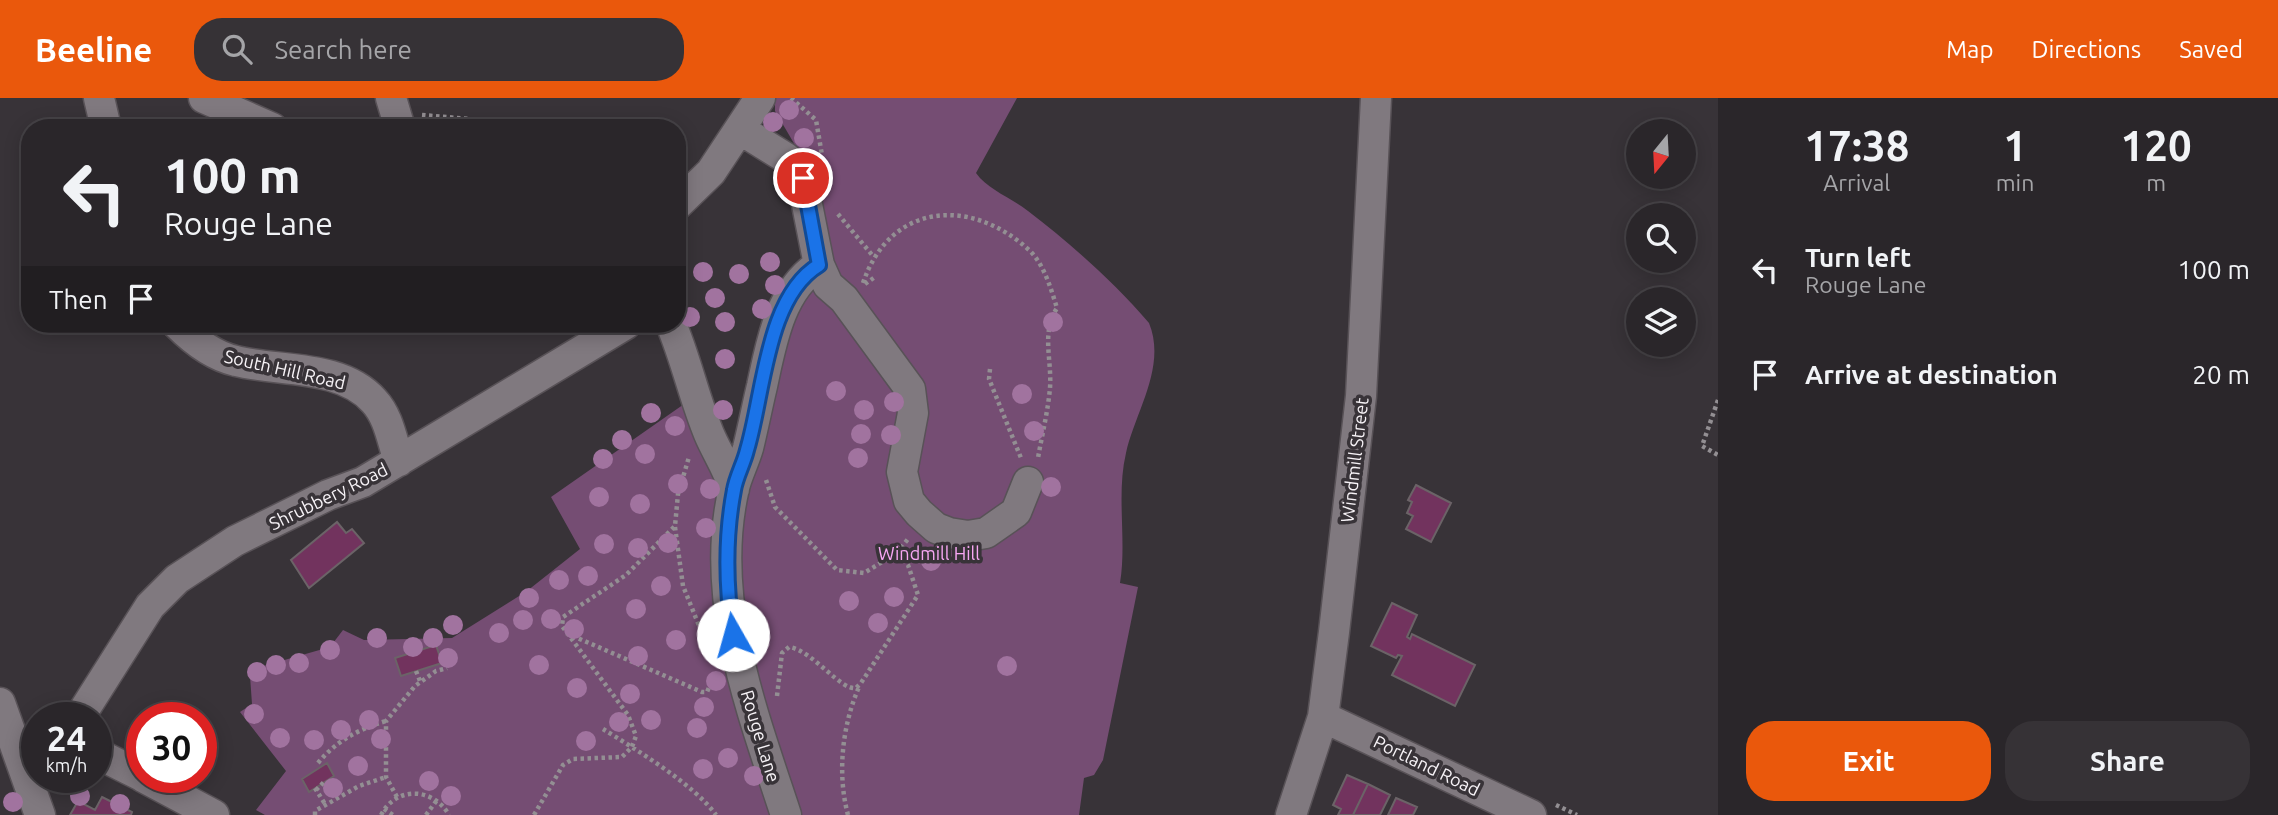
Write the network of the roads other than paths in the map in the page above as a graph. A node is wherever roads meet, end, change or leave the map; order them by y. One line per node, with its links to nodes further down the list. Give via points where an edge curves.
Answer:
1 (99, 98): 5 (street)
2 (204, 98): 6 (street)
3 (760, 98): 7 (street)
4 (1376, 98): 18 (street, Windmill Street, via 1361,396)
5 (104, 119)
6 (252, 119)
7 (741, 130): 8 (street); 9 (street, via 786,158 801,174)
8 (686, 197)
9 (819, 265): 14 (street, via 828,285 844,299 911,389 913,413 902,472 909,501 924,519 949,533 986,533 1016,512); 15 (street, Rouge Lane, via 802,276 785,308)
10 (188, 333): 13 (street, South Hill Road, via 212,352 234,361 316,373 363,391 382,413)
11 (602, 333): 13 (street, Shrubbery Road)
12 (675, 333): 15 (street, Rouge Lane, via 707,430)
13 (399, 461): 16 (street, Shrubbery Road, via 235,541 177,579 150,606)
14 (1028, 482)
15 (734, 489): 25 (street, Rouge Lane, via 728,546 731,623 752,711)
16 (89, 702)
17 (0, 703): 19 (street)
18 (1323, 718): 22 (street, Portland Road); 26 (street, Windmill Street)
19 (21, 746)
20 (36, 793): 23 (street)
21 (172, 793): 24 (street)
22 (1542, 809)
23 (40, 815)
24 (214, 815)
25 (786, 815)
26 (1291, 815)

